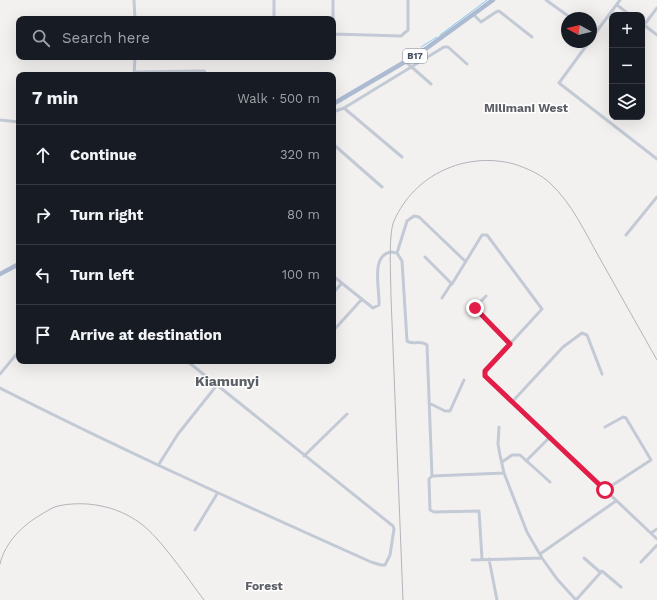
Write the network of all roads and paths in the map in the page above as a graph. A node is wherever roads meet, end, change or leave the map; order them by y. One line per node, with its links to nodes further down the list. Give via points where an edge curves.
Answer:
1 (134, 0): 13 (street)
2 (274, 0): 14 (street)
3 (333, 0): 15 (street)
4 (408, 0): 19 (street, via 408,30 401,36)
5 (493, 0): 12 (main road, B17)
6 (546, 0): 10 (street)
7 (620, 0): 8 (street)
8 (617, 5): 11 (street); 18 (street)
9 (657, 8): 16 (street)
10 (563, 12)
11 (626, 12)
12 (474, 15): 21 (street, via 481,22 498,12); 24 (main road, B17)
13 (135, 16)
14 (274, 16)
15 (333, 16)
16 (645, 23)
17 (645, 27): 20 (street)
18 (597, 31)
19 (336, 34)
20 (657, 35)
21 (532, 37)
22 (585, 48): 38 (street, via 559,83)
23 (135, 60): 27 (street)
24 (406, 62): 26 (street); 31 (main road, B17)
25 (467, 64): 26 (street, via 446,47)
26 (412, 68): 30 (street); 32 (street)
27 (134, 72)
28 (166, 72): 29 (street)
29 (204, 72)
30 (431, 84)
31 (336, 102)
32 (344, 108): 33 (street); 37 (street)
33 (336, 111)
34 (0, 120): 35 (street)
35 (16, 122)
36 (336, 147): 39 (street)
37 (402, 158)
38 (657, 159)
39 (382, 187)
40 (657, 197): 41 (street)
41 (626, 235)
42 (397, 253): 44 (street, via 407,221 414,216 419,217); 53 (street, via 388,252 380,258 379,305 373,308); 64 (street, via 402,261 407,341 427,345)
43 (425, 257): 49 (street)
44 (465, 261): 49 (street); 55 (street, via 482,235 487,234 541,304 540,312)
45 (16, 266): 46 (main road)
46 (0, 274)
47 (336, 278): 48 (street)
48 (342, 283): 50 (street); 53 (street)
49 (451, 284): 52 (street)
50 (336, 290)
51 (486, 296): 55 (street, via 475,306 476,310)
52 (442, 298)
53 (362, 299): 54 (street)
54 (336, 327)
55 (510, 344): 63 (street, via 485,376)
56 (16, 355): 58 (street)
57 (192, 364): 61 (street)
58 (0, 374)
59 (602, 374): 63 (street, via 587,335 582,333 563,347)
60 (464, 380): 64 (street, via 450,411)
61 (217, 385): 69 (street); 72 (street, via 178,434)
62 (0, 388): 72 (street, via 87,432)
63 (512, 402): 68 (street)
64 (429, 403): 74 (street)
65 (347, 414): 69 (street)
66 (499, 426): 71 (street, via 498,444)
67 (605, 427): 76 (street, via 623,417 626,418 651,460)
68 (550, 437): 70 (street); 76 (street)
69 (304, 456): 77 (street, via 393,526 390,555 385,565 371,562)
70 (526, 461): 71 (street, via 516,454); 75 (street)
71 (502, 462): 73 (street)
72 (159, 464): 77 (street)
73 (504, 473): 74 (street); 84 (street, via 527,532)
74 (432, 476): 87 (street, via 429,479 430,510 479,511)
75 (550, 482)
76 (605, 490): 78 (street)
77 (217, 494): 80 (street)
78 (616, 501): 81 (street); 84 (street)
79 (657, 529): 81 (street)
80 (195, 530)
81 (651, 533): 82 (street)
82 (657, 539)
83 (657, 545): 90 (street)
84 (540, 554): 85 (street)
85 (542, 558): 88 (street); 93 (street)
86 (584, 558): 91 (street)
87 (482, 559): 88 (street); 89 (street)
88 (489, 559): 94 (street)
89 (472, 560)
90 (642, 562)
91 (600, 572): 92 (street, via 604,572); 93 (street)
92 (621, 587)
93 (574, 599)
94 (497, 600)

